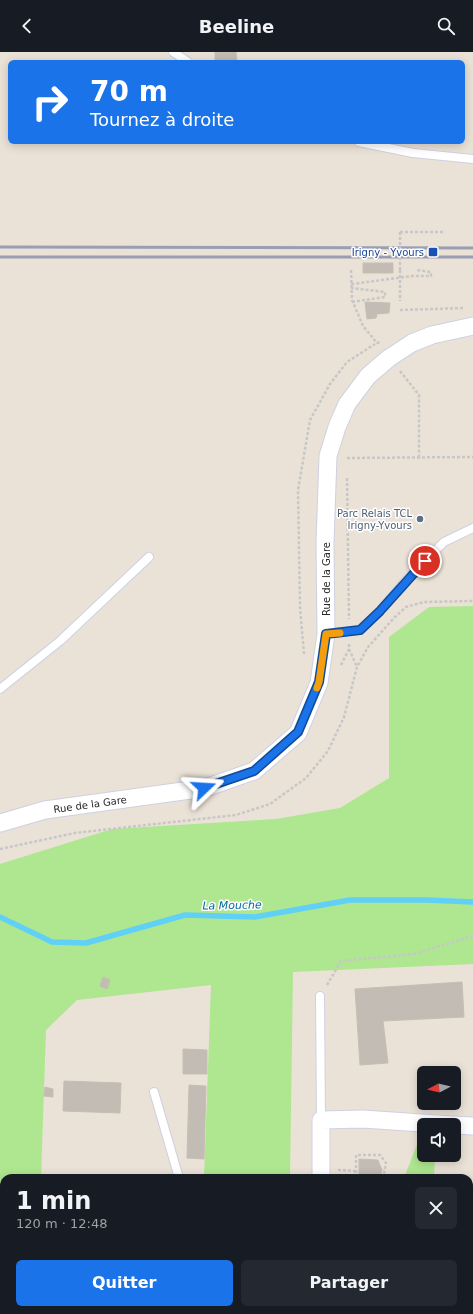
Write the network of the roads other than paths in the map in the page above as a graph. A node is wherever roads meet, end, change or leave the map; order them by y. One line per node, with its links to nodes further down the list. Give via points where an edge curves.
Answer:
1 (173, 52): 2 (lane)
2 (185, 60)
3 (369, 144): 4 (lane, via 413,153)
4 (473, 159)
5 (473, 326): 8 (street, Rue de la Gare, via 432,335 412,343 389,358 368,376 347,404 336,427 328,456 325,543)
6 (473, 528): 8 (lane, via 444,542 360,630)
7 (149, 557): 9 (lane, via 60,641)
8 (326, 634): 10 (street, Rue de la Gare, via 319,682 298,732 254,771 204,788 45,810)
9 (0, 689)
10 (0, 823)
11 (320, 996): 13 (lane)
12 (154, 1092): 17 (lane)
13 (321, 1120): 14 (street, via 363,1119); 18 (street)
14 (417, 1123)
15 (461, 1125): 16 (street)
16 (473, 1126)
17 (179, 1174)
18 (321, 1174)

